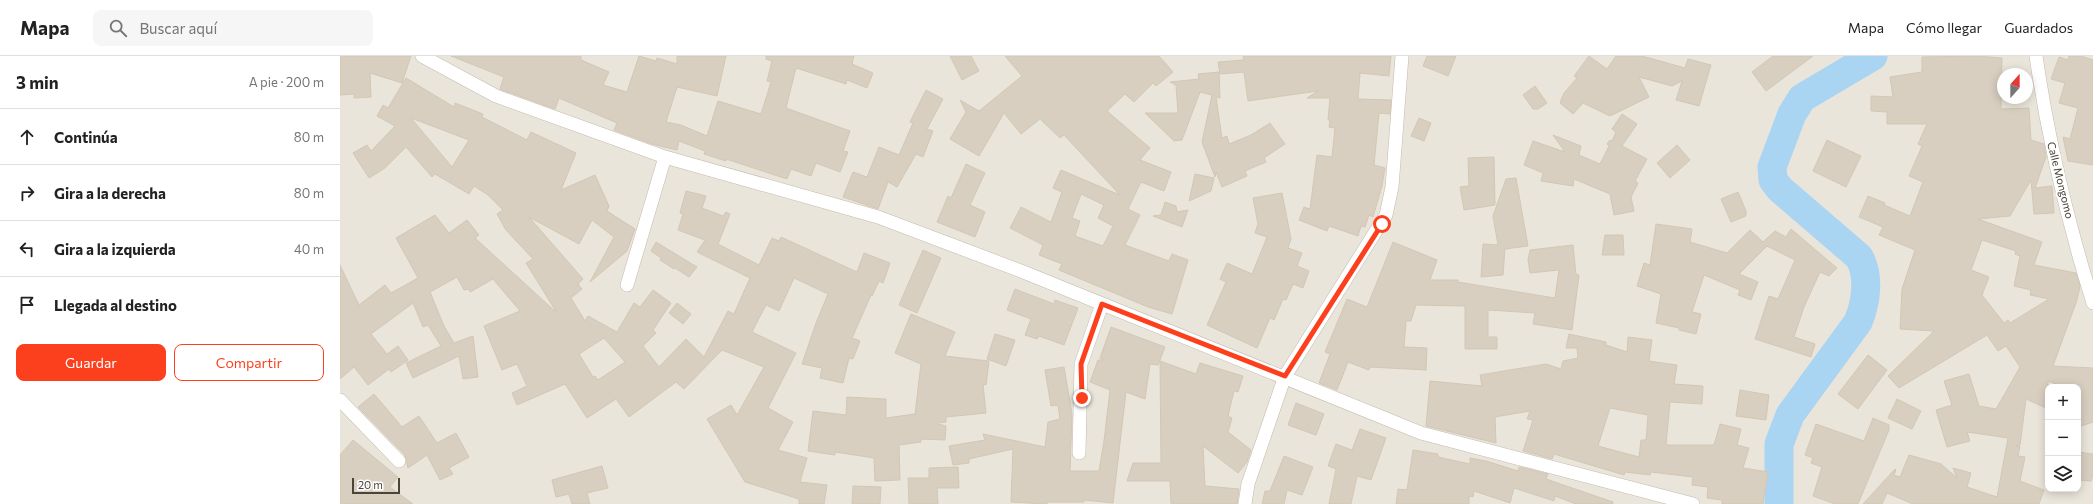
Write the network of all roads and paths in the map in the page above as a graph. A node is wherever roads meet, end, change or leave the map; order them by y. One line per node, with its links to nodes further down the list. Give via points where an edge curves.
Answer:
1 (422, 56): 4 (street, via 496,96)
2 (1402, 56): 8 (street, via 1392,187 1386,215)
3 (2036, 56): 6 (street, Calle Mongomo, via 2044,114)
4 (665, 157): 5 (street); 7 (street, via 878,217)
5 (627, 285)
6 (2093, 303)
7 (1102, 304): 8 (street); 10 (street, via 1081,364)
8 (1285, 376): 12 (street, via 1248,484); 13 (street, via 1421,433)
9 (340, 400): 11 (street)
10 (1079, 453)
11 (399, 461)
12 (1245, 504)
13 (1693, 504)

